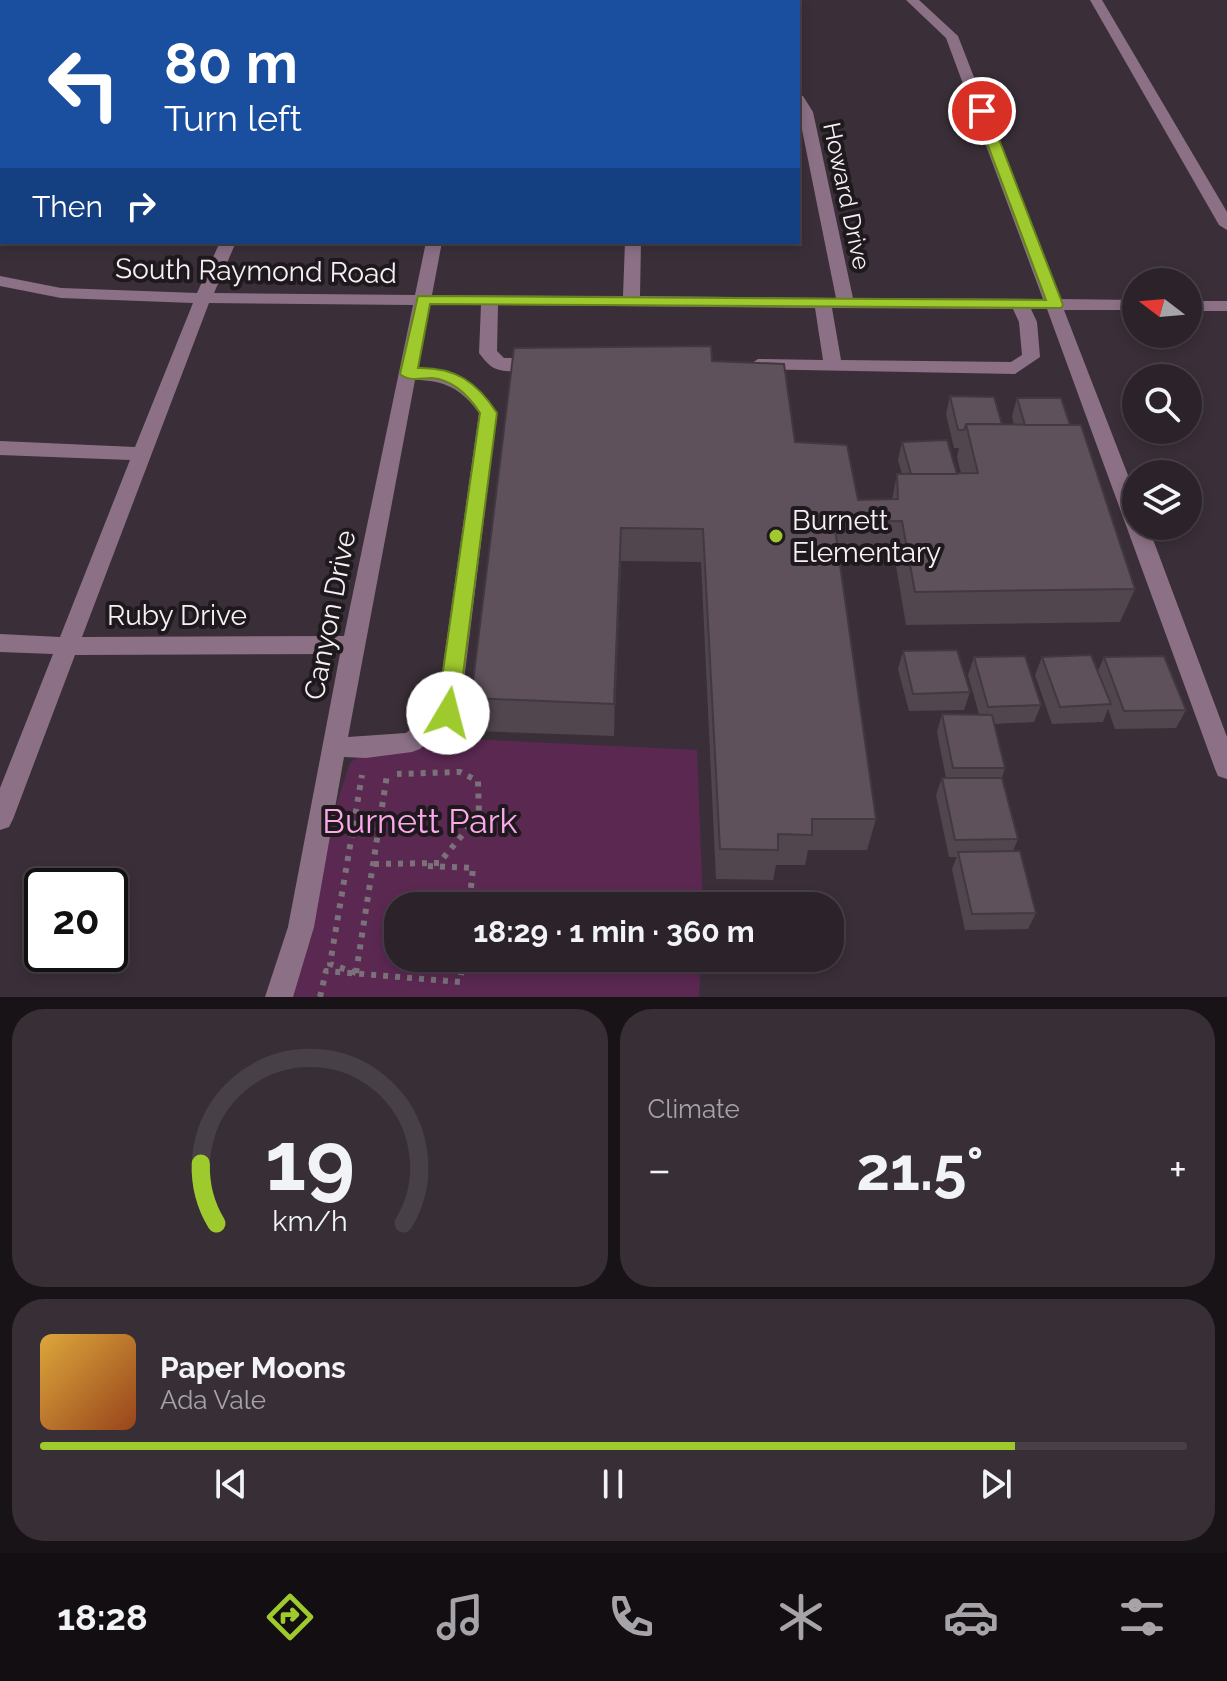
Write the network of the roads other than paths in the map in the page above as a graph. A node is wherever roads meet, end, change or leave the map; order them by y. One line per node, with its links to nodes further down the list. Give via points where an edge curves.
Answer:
1 (912, 0): 16 (street, via 952,36)
2 (1096, 0): 4 (street)
3 (800, 102): 14 (street, Howard Drive)
4 (1227, 225)
5 (227, 244): 9 (street)
6 (434, 244): 10 (street, Canyon Drive)
7 (633, 244): 12 (street)
8 (0, 281): 9 (street, South Raymond Road, via 61,293)
9 (203, 298): 10 (street, South Raymond Road); 25 (street)
10 (424, 300): 11 (street, South Raymond Road); 23 (street, Canyon Drive)
11 (490, 300): 12 (street, South Raymond Road); 20 (street, via 488,353 500,364)
12 (631, 301): 13 (street, South Raymond Road)
13 (823, 303): 14 (street, South Raymond Road); 22 (street)
14 (846, 304): 15 (street, South Raymond Road)
15 (1020, 305): 16 (street, South Raymond Road); 22 (street, via 1028,322 1031,357 1015,368)
16 (1056, 305): 17 (street, South Raymond Road); 26 (street)
17 (1122, 305)
18 (1202, 306): 19 (street)
19 (1227, 306)
20 (563, 365)
21 (738, 365): 22 (street)
22 (833, 366)
23 (409, 374): 29 (street, Canyon Drive); 31 (street, via 455,379 474,392 488,413 448,713 412,742)
24 (0, 448): 25 (street)
25 (142, 454): 30 (street)
26 (1122, 483)
27 (1143, 540): 32 (street)
28 (0, 643): 30 (street, Ruby Drive)
29 (353, 645): 30 (street, Ruby Drive); 31 (street, Canyon Drive)
30 (69, 646): 33 (street)
31 (335, 747): 34 (street, Canyon Drive, via 301,927)
32 (1227, 769)
33 (0, 819)
34 (279, 997)

